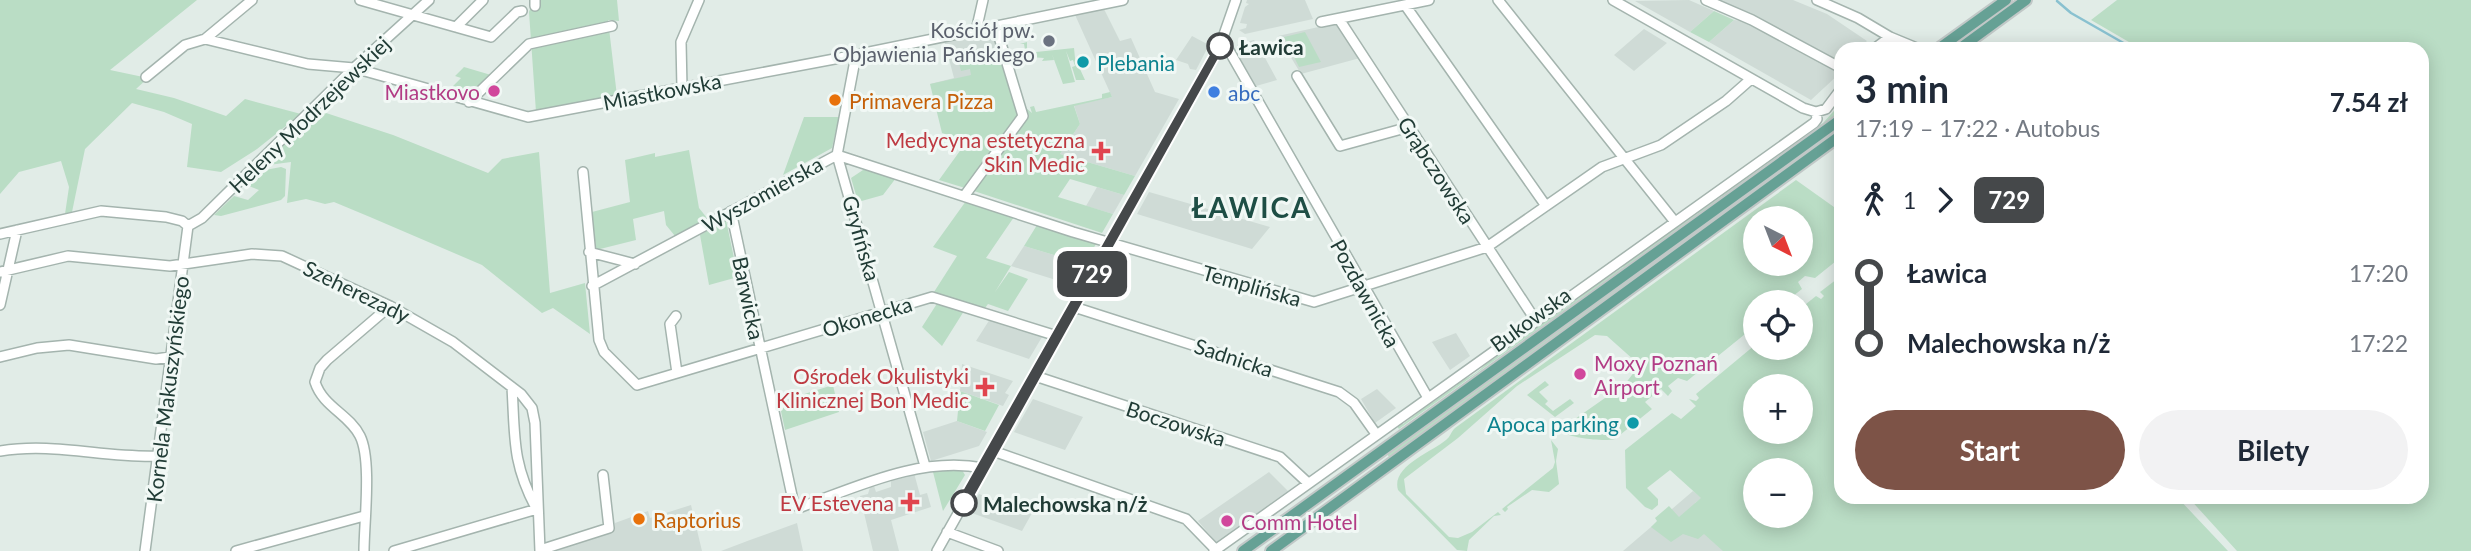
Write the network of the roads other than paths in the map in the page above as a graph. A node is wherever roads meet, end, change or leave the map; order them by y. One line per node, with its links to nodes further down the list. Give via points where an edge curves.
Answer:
1 (252, 0): 28 (street)
2 (360, 0): 15 (street)
3 (429, 0): 20 (street, Heleny Modrzejewskiej)
4 (483, 0): 25 (street)
5 (699, 0): 41 (street, via 681,42)
6 (983, 0): 26 (street)
7 (1123, 0): 24 (street, Miastkowska)
8 (1236, 0): 29 (street)
9 (1429, 0): 16 (street)
10 (1498, 0): 49 (street)
11 (1706, 0): 36 (street)
12 (1817, 0): 27 (street)
13 (2006, 0): 33 (main road)
14 (2026, 0): 34 (main road)
15 (372, 1): 20 (street)
16 (1415, 1): 18 (street)
17 (1620, 2): 40 (street)
18 (1405, 5): 21 (street); 52 (street)
19 (522, 11): 25 (street, via 491,37)
20 (412, 16): 25 (street); 37 (street, Heleny Modrzejewskiej)
21 (1339, 19): 22 (street); 46 (street, Grąbczowska)
22 (1321, 22)
23 (612, 26): 43 (street, via 529,44)
24 (996, 26): 26 (street, Miastkowska); 51 (street, via 1023,116)
25 (456, 27)
26 (976, 31): 35 (street, Miastkowska)
27 (1893, 38): 30 (street); 31 (street); 32 (street)
28 (205, 39): 37 (street, Miastkowska, via 308,64); 39 (street, via 185,45)
29 (1223, 40): 58 (street); 65 (street, Pozdawnicka)
30 (1886, 42)
31 (1898, 42)
32 (1902, 42)
33 (1948, 42)
34 (1969, 42)
35 (856, 55): 41 (street, Miastkowska); 48 (street, Wyszomierska)
36 (1834, 64)
37 (354, 68): 43 (street, Miastkowska); 55 (street, Heleny Modrzejewskiej, via 202,218)
38 (1297, 76): 46 (street, via 1340,146)
39 (146, 77)
40 (1751, 79): 44 (street); 49 (street, Templińska, via 1661,145)
41 (682, 88): 43 (street, Miastkowska, via 528,117)
42 (1834, 98): 44 (street)
43 (469, 102)
44 (1816, 112): 54 (street, Bukowska, via 1817,120 1802,132)
45 (1834, 124): 99 (main road, Bukowska)
46 (1409, 127): 59 (street, Grąbczowska)
47 (1834, 140): 100 (main road, Bukowska)
48 (837, 155): 51 (street, Templińska); 53 (street, Wyszomierska); 69 (street, Gryfińska)
49 (1625, 158): 52 (street, Templińska, via 1602,167); 54 (street)
50 (583, 172): 60 (street)
51 (965, 195): 58 (street, Templińska)
52 (1546, 206): 59 (street, Templińska)
53 (730, 211): 62 (street, Wyszomierska); 73 (street, Barwicka)
54 (1675, 222): 71 (street, Bukowska)
55 (188, 226): 56 (street, via 166,217 101,211); 61 (street, Kornela Makuszyńskiego)
56 (17, 230): 57 (street); 63 (street)
57 (0, 234)
58 (1110, 243): 65 (street, Templińska, via 1306,302); 68 (street)
59 (1487, 247): 65 (street, Templińska); 71 (street, Grąbczowska)
60 (589, 252): 62 (street); 64 (street)
61 (183, 264): 63 (street, Szeherezady, via 160,266 76,256); 67 (street, Szeherezady, via 251,254 282,256); 75 (street, Kornela Makuszyńskiego)
62 (635, 264): 64 (street, Wyszomierska)
63 (4, 271): 66 (street)
64 (592, 286): 76 (street, Okonecka, via 600,345 609,358 636,385)
65 (1363, 287): 79 (street, Pozdawnicka)
66 (0, 305)
67 (390, 306): 78 (street, Szeherezady, via 453,342); 89 (street, via 327,360 315,382 316,391 362,442)
68 (1074, 307): 72 (street); 80 (street, Sadnicka, via 1339,392 1354,402)
69 (882, 311): 72 (street, Okonecka, via 938,298); 73 (street, Okonecka); 84 (street, Gryfińska)
70 (676, 316): 76 (street, via 670,324)
71 (1536, 321): 79 (street, Bukowska)
72 (1057, 336): 77 (street)
73 (760, 347): 76 (street, Okonecka); 84 (street, Barwicka, via 796,508)
74 (0, 357): 75 (street, via 69,345)
75 (170, 358): 83 (street, Kornela Makuszyńskiego)
76 (677, 373)
77 (1035, 376): 82 (street); 87 (street, Boczowska, via 1280,457)
78 (512, 387): 88 (street, Szeherezady, via 516,461); 88 (street, Szeherezady, via 534,416)
79 (1428, 398): 80 (street, Bukowska)
80 (1376, 434): 87 (street, Bukowska)
81 (0, 451): 83 (street, via 52,444 141,458)
82 (993, 451): 85 (street); 91 (street, via 1186,519)
83 (158, 456): 92 (street, Kornela Makuszyńskiego)
84 (925, 467): 85 (street, via 962,463)
85 (984, 468): 90 (street)
86 (603, 475): 96 (street, via 609,528)
87 (1308, 483): 91 (street, Bukowska)
88 (537, 509): 95 (street); 96 (street, Szeherezady)
89 (363, 516): 93 (street); 94 (street)
90 (947, 532): 97 (street); 98 (street)
91 (1215, 550)
92 (145, 551)
93 (236, 551)
94 (364, 551)
95 (394, 551)
96 (540, 551)
97 (937, 551)
98 (998, 551)
99 (1243, 551)
100 (1271, 551)

